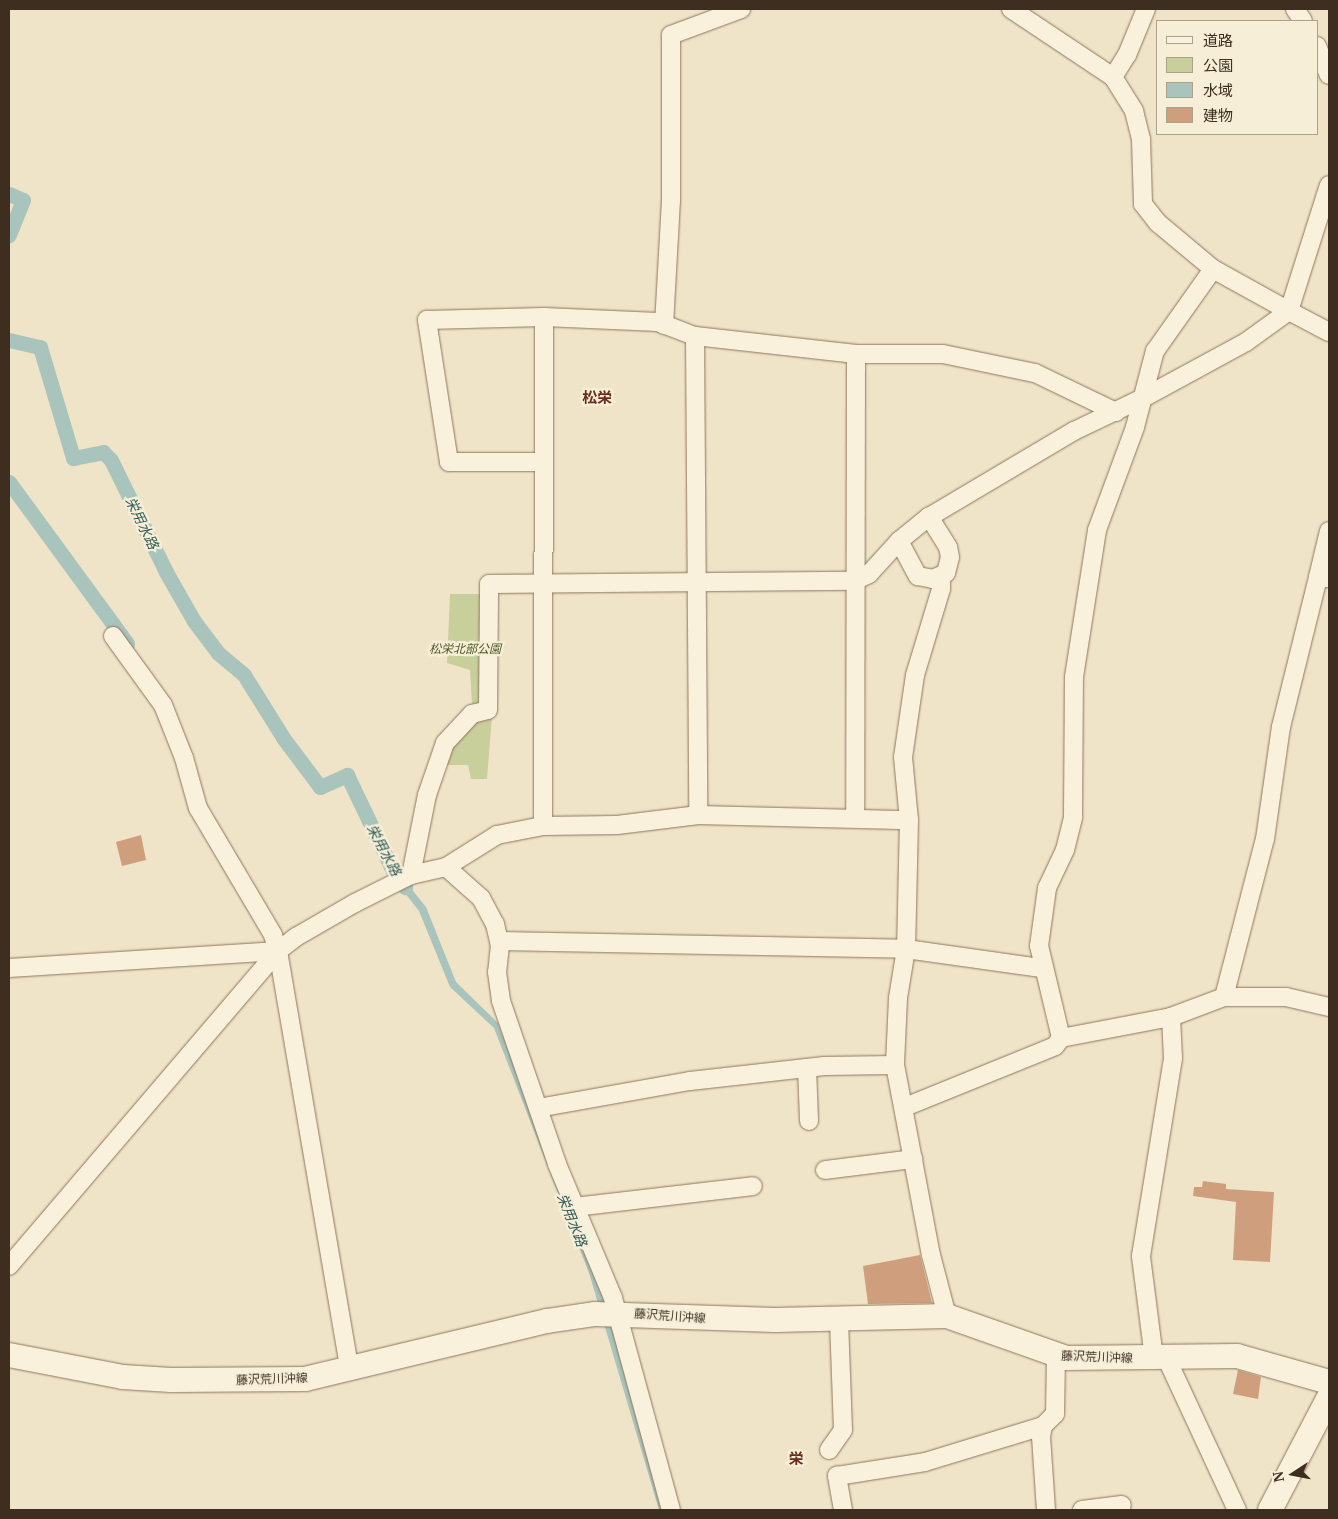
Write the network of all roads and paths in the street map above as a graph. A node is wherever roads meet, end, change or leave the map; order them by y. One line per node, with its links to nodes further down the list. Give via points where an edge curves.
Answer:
1 (741, 9): 13 (street, via 671,35 671,201)
2 (1011, 9): 8 (street)
3 (1146, 9): 8 (street, via 1127,55)
4 (1295, 9): 5 (street)
5 (1302, 20)
6 (1318, 48): 7 (street)
7 (1329, 75)
8 (1113, 77): 10 (street, via 1134,111 1141,139 1143,204 1158,223)
9 (1329, 185): 11 (street)
10 (1213, 269): 11 (street); 17 (street, via 1155,351)
11 (1289, 312): 14 (street); 17 (street, via 1246,342)
12 (544, 317): 13 (street); 19 (street); 19 (street, via 427,320 426,326 449,462)
13 (664, 325): 15 (street)
14 (1329, 332)
15 (695, 336): 16 (street); 27 (street)
16 (856, 354): 18 (street, via 943,354 1035,373); 25 (street)
17 (1143, 398): 18 (street); 39 (street, via 1097,530 1074,677 1074,817 1065,850 1047,888 1040,946)
18 (1116, 412): 20 (street, via 1074,431)
19 (542, 462): 26 (street)
20 (929, 517): 22 (street); 23 (street, via 950,557 949,566)
21 (1329, 531): 24 (street)
22 (899, 541): 23 (street, via 918,576); 25 (street, via 869,574)
23 (940, 577): 31 (street, via 941,589 915,675 903,757)
24 (1323, 577): 40 (street, via 1281,727 1265,839)
25 (854, 580): 27 (street); 30 (street)
26 (544, 581): 27 (street); 32 (street); 34 (street, via 489,584 488,710 472,714 445,744 428,795)
27 (699, 581): 29 (street)
28 (113, 636): 37 (street, via 163,704 184,758 198,808 273,935)
29 (698, 815): 30 (street); 32 (street, via 617,825)
30 (855, 817): 31 (street)
31 (909, 820): 36 (street)
32 (543, 826): 33 (street, via 497,835)
33 (446, 867): 34 (street); 35 (street, via 481,898 495,924)
34 (412, 875): 37 (street, via 355,903)
35 (499, 942): 36 (street); 47 (street, via 497,972 501,1001)
36 (906, 949): 39 (street); 44 (street, via 898,998)
37 (278, 951): 38 (street); 53 (street); 60 (street)
38 (9, 968)
39 (1042, 968): 43 (street)
40 (1224, 997): 41 (street, via 1286,997); 42 (street)
41 (1329, 1007)
42 (1172, 1017): 43 (street); 59 (street, via 1173,1058 1141,1256)
43 (1061, 1038): 46 (street, via 1055,1046)
44 (895, 1065): 45 (street); 46 (street)
45 (807, 1068): 47 (street, via 690,1081); 48 (street)
46 (905, 1106): 49 (street)
47 (538, 1108): 52 (street)
48 (809, 1122)
49 (913, 1159): 50 (street); 55 (street, via 931,1255)
50 (825, 1169)
51 (753, 1186): 52 (street)
52 (575, 1208): 54 (street)
53 (9, 1266)
54 (616, 1312): 56 (main road, 藤沢荒川沖線, via 711,1318); 60 (main road, 藤沢荒川沖線, via 547,1321); 66 (street)
55 (947, 1316): 56 (main road, 藤沢荒川沖線); 58 (main road, 藤沢荒川沖線)
56 (839, 1319): 64 (street, via 843,1430)
57 (9, 1355): 60 (main road, 藤沢荒川沖線, via 71,1370 171,1380 305,1379)
58 (1056, 1356): 59 (main road, 藤沢荒川沖線); 63 (street, via 1055,1414)
59 (1160, 1358): 61 (main road, 藤沢荒川沖線, via 1237,1356); 70 (street)
60 (350, 1371)
61 (1329, 1382)
62 (1329, 1397): 71 (main road)
63 (1043, 1426): 67 (street, via 925,1462 837,1476); 68 (street)
64 (829, 1450)
65 (1122, 1505): 69 (street)
66 (671, 1510)
67 (843, 1510)
68 (1046, 1510)
69 (1082, 1510)
70 (1238, 1510)
71 (1270, 1510)

